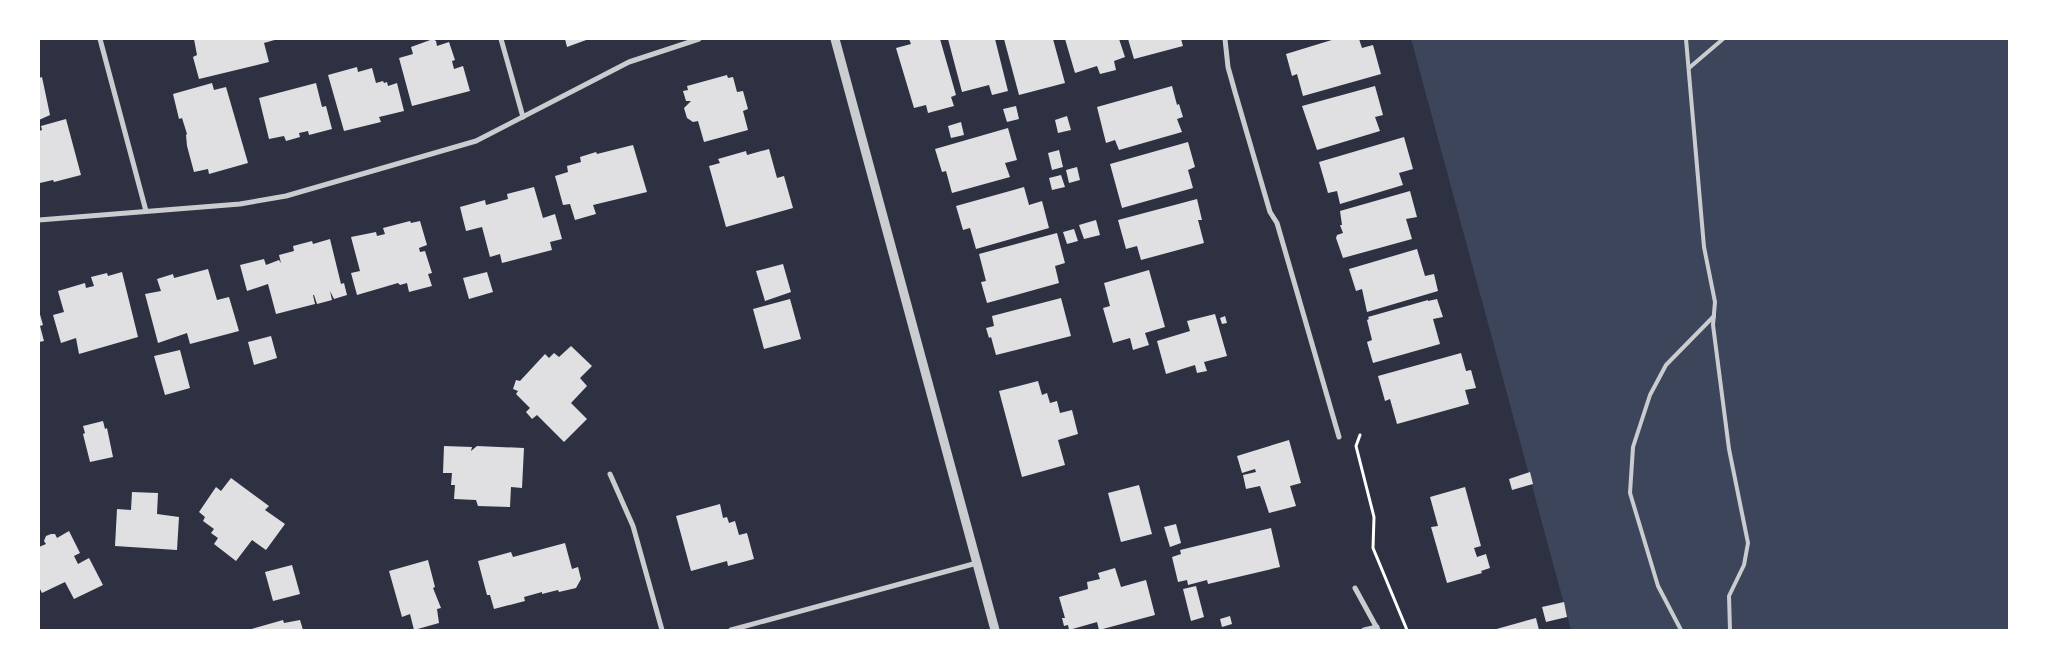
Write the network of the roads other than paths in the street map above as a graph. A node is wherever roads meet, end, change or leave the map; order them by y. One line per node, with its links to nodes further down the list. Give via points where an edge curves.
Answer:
1 (100, 39): 10 (street)
2 (501, 39): 9 (street)
3 (699, 39): 9 (street, via 629,62)
4 (835, 39): 15 (street)
5 (1225, 39): 13 (street, via 1235,92 1270,212 1278,223)
6 (1686, 39): 8 (lane)
7 (1723, 39): 8 (lane)
8 (1690, 68): 12 (lane, via 1704,247 1715,302)
9 (523, 117): 10 (street, via 476,141 286,196 240,204)
10 (146, 211): 11 (street)
11 (39, 220)
12 (1714, 316): 22 (lane, via 1666,365 1650,395 1632,447 1630,493 1658,586); 23 (lane, via 1729,449 1748,543 1744,565 1729,596)
13 (1339, 436)
14 (610, 474): 18 (street, via 633,526)
15 (977, 563): 19 (street); 20 (street)
16 (1355, 588): 17 (street)
17 (1377, 628): 21 (street)
18 (662, 630)
19 (731, 630)
20 (995, 630)
21 (1364, 630)
22 (1681, 630)
23 (1730, 630)

